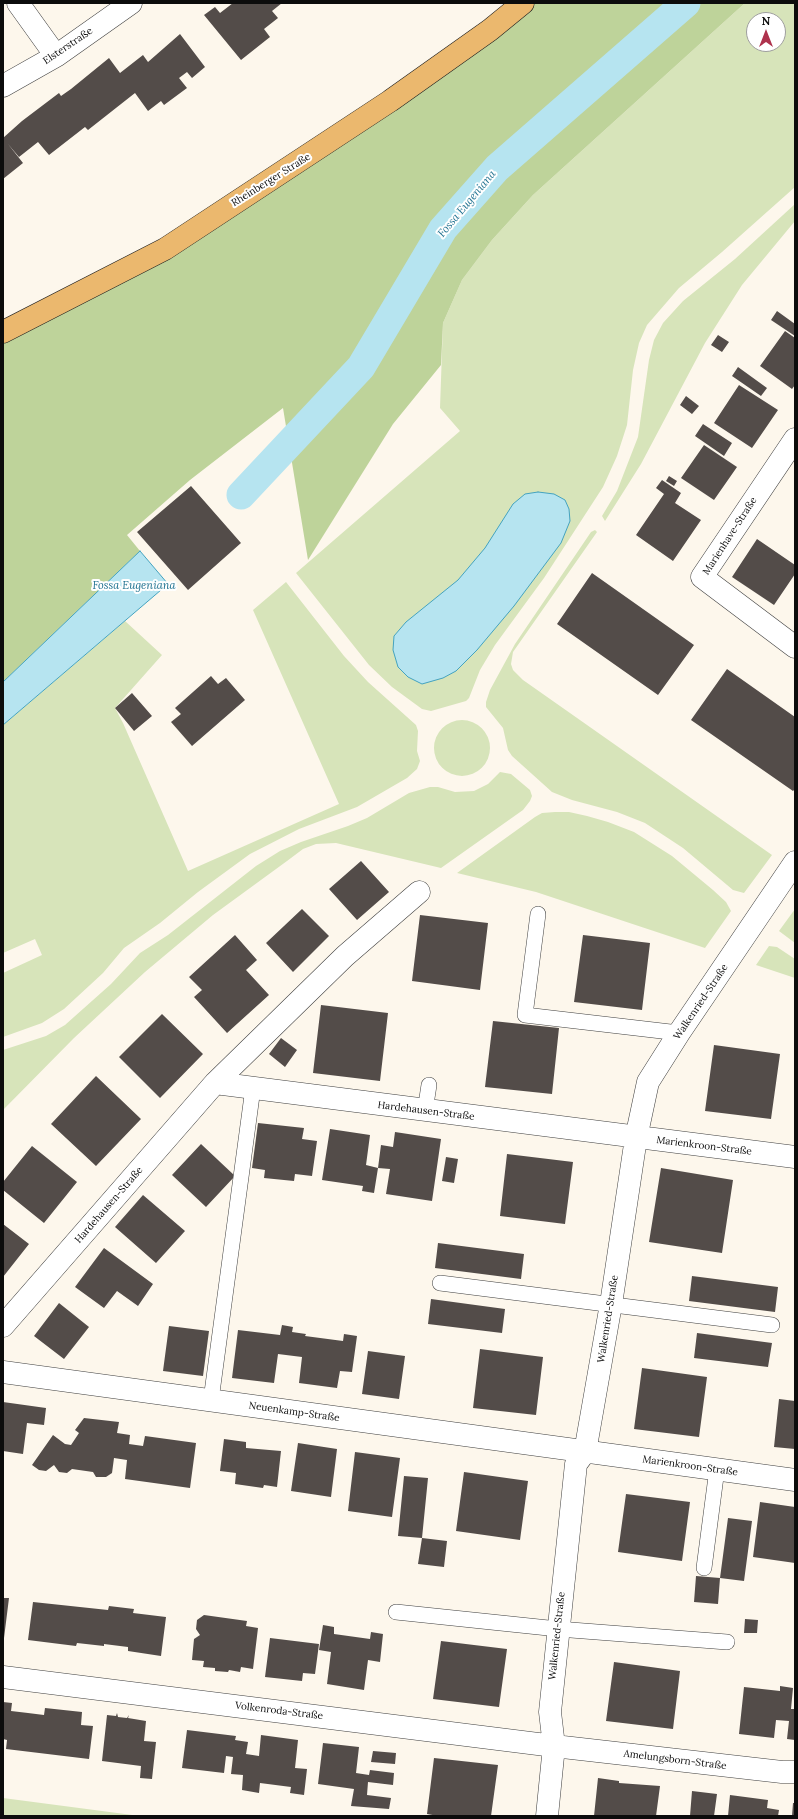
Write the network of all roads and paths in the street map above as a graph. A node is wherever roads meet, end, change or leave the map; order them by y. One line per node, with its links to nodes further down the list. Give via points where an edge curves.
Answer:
1 (18, 3): 4 (street)
2 (131, 3): 4 (street, Elsterstraße)
3 (523, 3): 6 (main road, Rheinberger Straße, via 490,30 390,101 165,249)
4 (56, 56): 5 (street, Elsterstraße)
5 (3, 86)
6 (3, 332)
7 (795, 439): 8 (street, Marienhave-Straße, via 702,577)
8 (795, 647)
9 (795, 862): 12 (street, Walkenried-Straße)
10 (420, 892): 13 (street, Hardehausen-Straße, via 345,956)
11 (538, 914): 12 (lane, via 525,1014)
12 (680, 1032): 17 (street, Walkenried-Straße, via 648,1082)
13 (216, 1083): 15 (street, Hardehausen-Straße); 22 (street, Hardehausen-Straße)
14 (429, 1085): 16 (lane)
15 (253, 1088): 16 (street, Hardehausen-Straße); 24 (lane)
16 (425, 1111): 17 (street, Hardehausen-Straße)
17 (636, 1138): 18 (street, Marienkroon-Straße); 20 (street, Walkenried-Straße)
18 (795, 1157)
19 (440, 1283): 20 (lane)
20 (611, 1304): 21 (lane); 25 (street, Walkenried-Straße)
21 (772, 1325)
22 (3, 1326)
23 (3, 1372): 24 (street, Neuenkamp-Straße)
24 (212, 1400): 25 (street, Neuenkamp-Straße)
25 (585, 1452): 26 (street, Marienkroon-Straße); 30 (street, Walkenried-Straße, via 576,1464)
26 (717, 1470): 27 (street, Marienkroon-Straße); 28 (lane)
27 (795, 1480)
28 (704, 1568)
29 (396, 1612): 30 (lane)
30 (558, 1629): 31 (lane); 33 (street, Walkenried-Straße, via 550,1712)
31 (727, 1642)
32 (3, 1677): 33 (street, Volkenroda-Straße)
33 (554, 1746): 34 (street, Amelungsborn-Straße); 35 (street, Walkenried-Straße)
34 (795, 1772)
35 (547, 1816)

